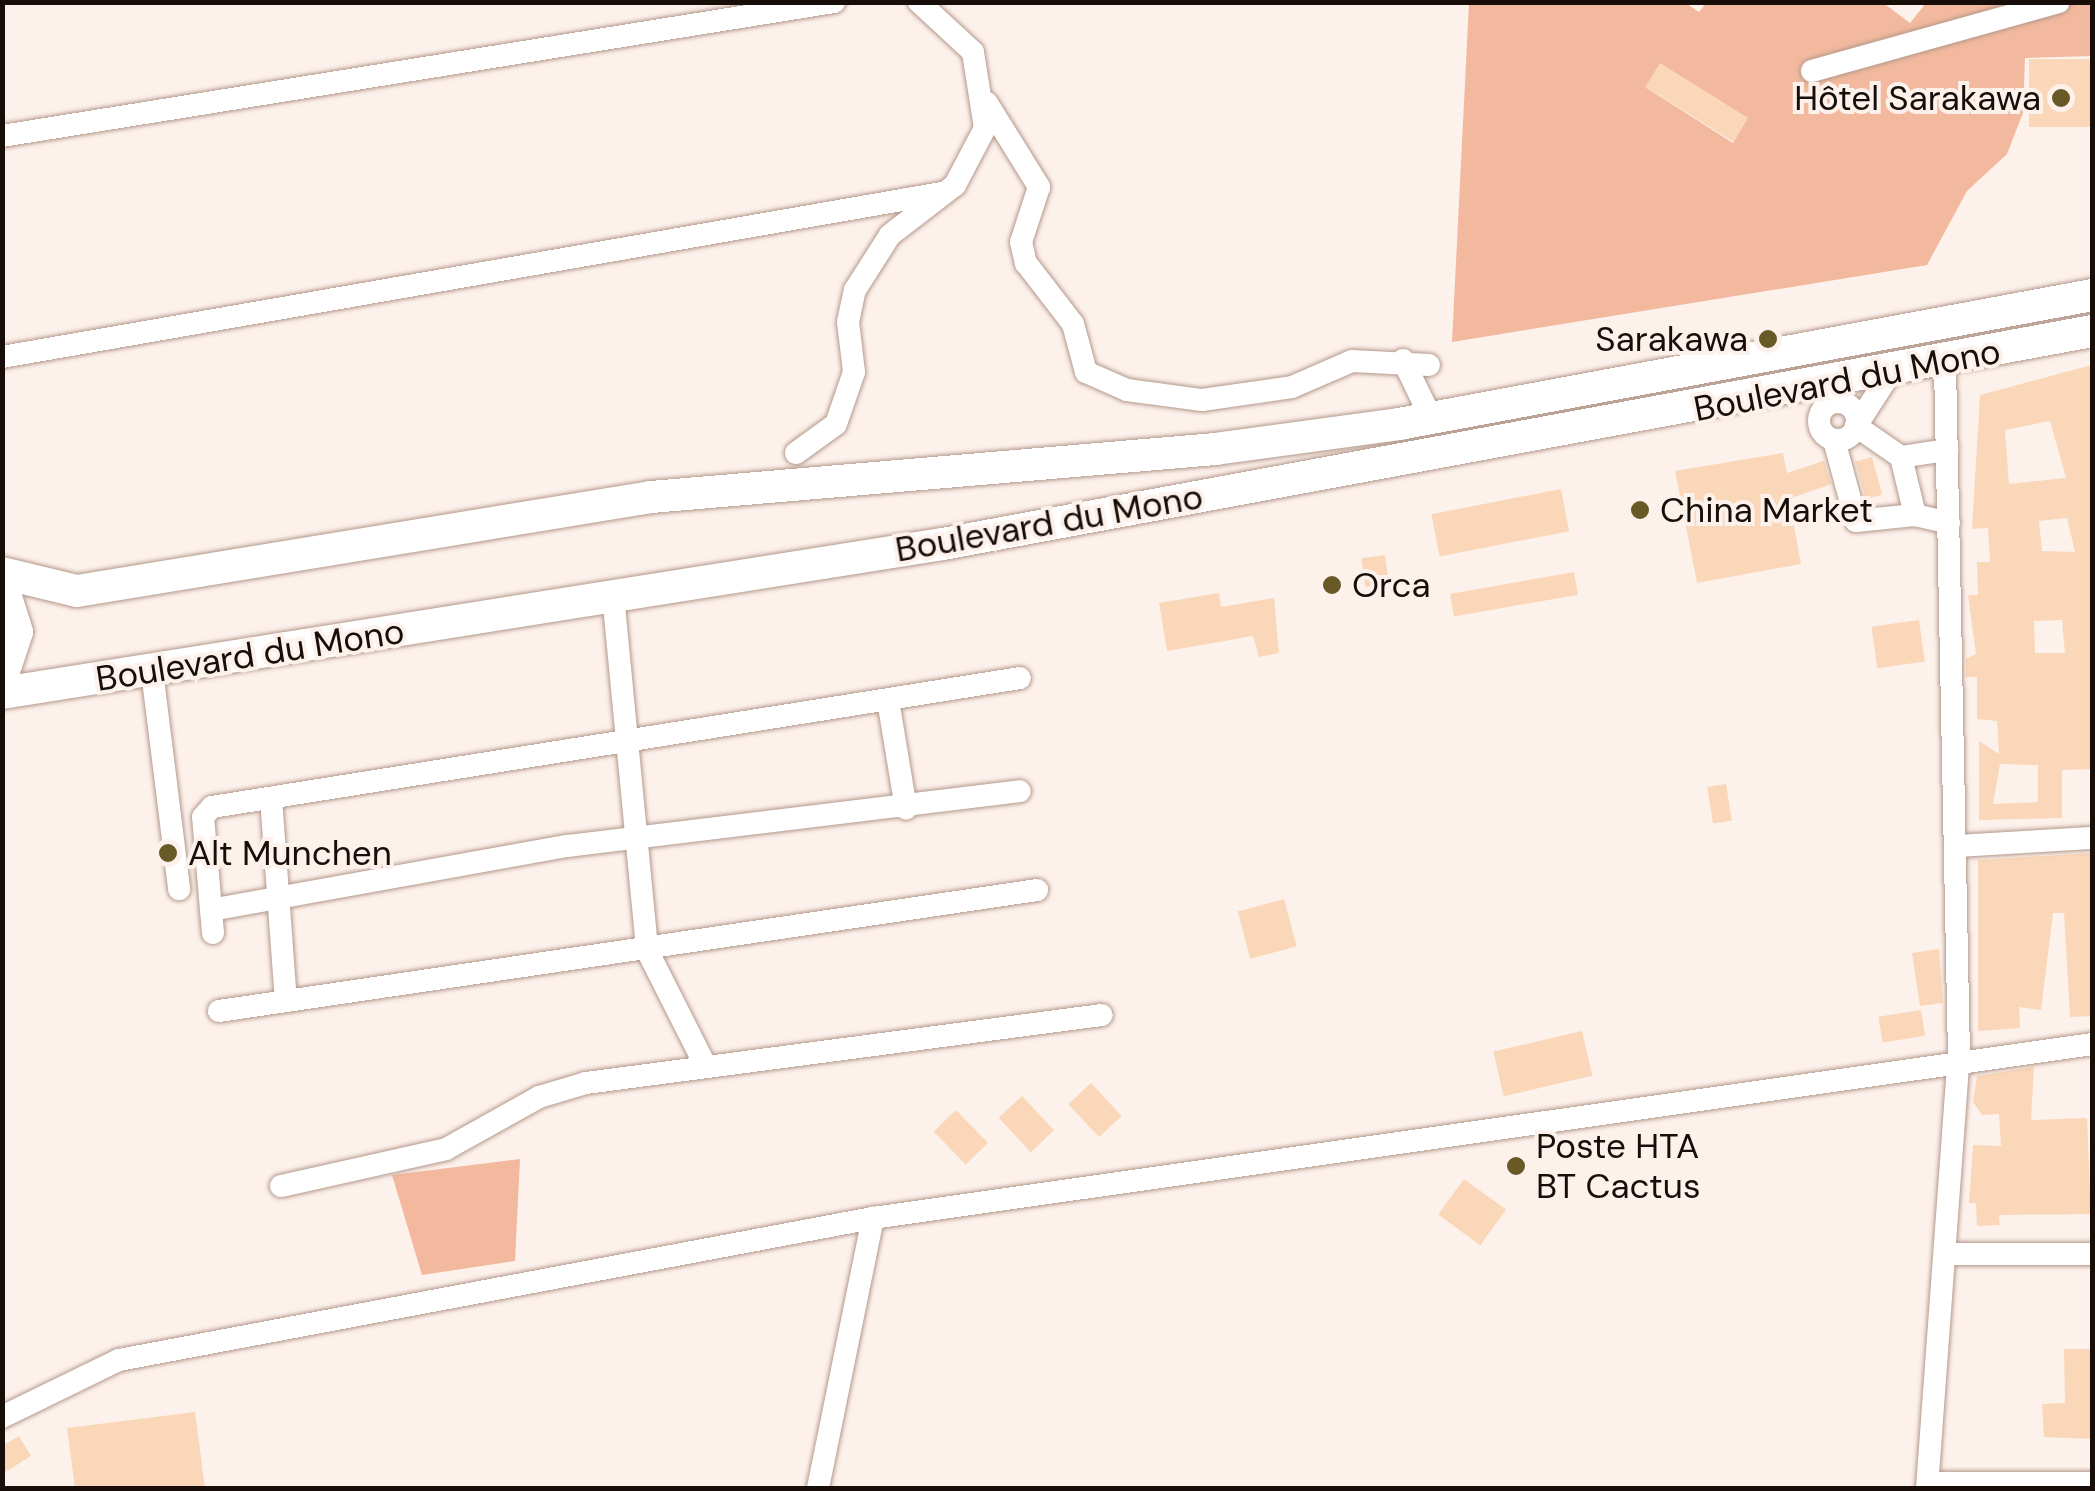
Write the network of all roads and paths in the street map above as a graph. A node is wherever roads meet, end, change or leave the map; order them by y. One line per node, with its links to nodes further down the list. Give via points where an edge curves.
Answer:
1 (834, 2): 6 (street)
2 (918, 2): 5 (street, via 972,52)
3 (2059, 2): 4 (street)
4 (1812, 72)
5 (987, 103): 7 (street, via 980,145); 11 (street, via 1039,187 1024,252 1072,324 1086,372 1127,390 1202,400 1292,386 1352,361)
6 (2, 136)
7 (942, 193): 10 (street); 21 (street, via 890,235 855,290 848,322 854,372 836,424)
8 (2092, 295): 16 (highway, Boulevard du Mono)
9 (2092, 331): 12 (highway, Boulevard du Mono)
10 (2, 357)
11 (1403, 360): 13 (street); 16 (street)
12 (1945, 363): 14 (highway, Boulevard du Mono); 20 (street)
13 (1429, 365)
14 (1890, 375): 15 (highway, Boulevard du Mono); 18 (street)
15 (1794, 390): 17 (street); 27 (highway, Boulevard du Mono)
16 (1431, 418): 25 (highway, Boulevard du Mono, via 1164,455 650,497 77,591)
17 (1819, 420): 18 (street, via 1840,403); 19 (street)
18 (1856, 426): 19 (street); 22 (street)
19 (1834, 440): 23 (street, via 1849,515 1864,523)
20 (1947, 450): 22 (street); 24 (street)
21 (796, 454)
22 (1901, 457): 23 (street)
23 (1915, 516): 24 (street)
24 (1949, 524): 39 (street)
25 (2, 573)
26 (2, 584): 29 (highway, via 17,632)
27 (614, 595): 28 (highway, Boulevard du Mono); 33 (street)
28 (152, 671): 31 (highway, Boulevard du Mono); 40 (street)
29 (2, 677)
30 (1020, 678): 32 (street)
31 (2, 692)
32 (888, 700): 33 (street); 36 (street)
33 (629, 748): 35 (street); 38 (street)
34 (1020, 791): 36 (street)
35 (272, 798): 42 (street); 42 (street, via 206,810 212,921)
36 (906, 808): 38 (street)
37 (2092, 838): 39 (street)
38 (635, 844): 42 (street, via 567,846); 43 (street)
39 (1956, 846): 48 (street)
40 (179, 889)
41 (1037, 890): 43 (street)
42 (279, 896): 44 (street)
43 (647, 950): 44 (street); 49 (street)
44 (286, 1000): 45 (street)
45 (219, 1011)
46 (1102, 1015): 49 (street)
47 (2092, 1044): 48 (street)
48 (1959, 1056): 51 (street); 52 (street)
49 (706, 1067): 50 (street, via 539,1096 446,1149)
50 (281, 1186)
51 (873, 1218): 54 (street, via 119,1360); 57 (street)
52 (1946, 1254): 53 (street); 56 (street)
53 (2092, 1254)
54 (2, 1417)
55 (2084, 1485): 56 (street)
56 (1928, 1486)
57 (818, 1488)

